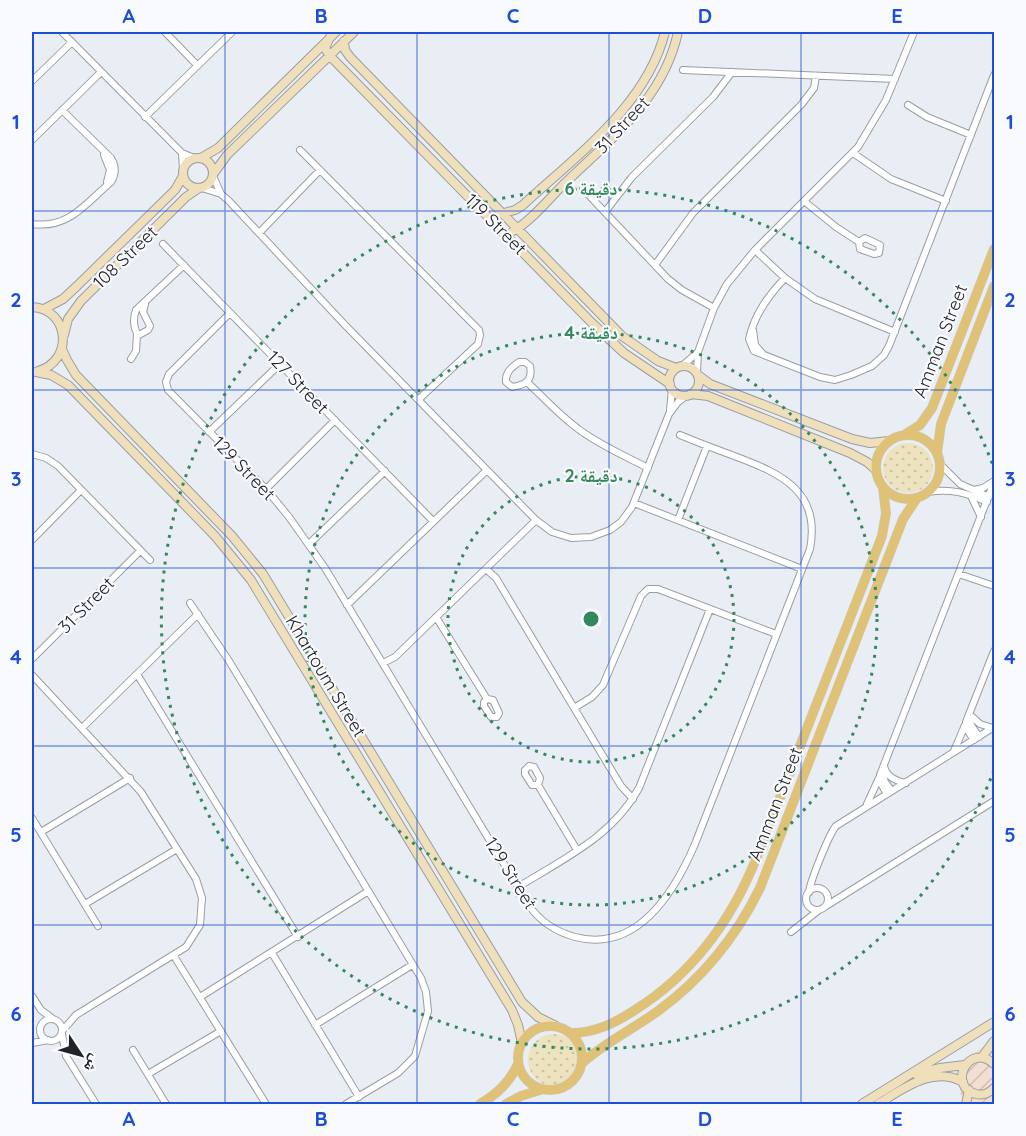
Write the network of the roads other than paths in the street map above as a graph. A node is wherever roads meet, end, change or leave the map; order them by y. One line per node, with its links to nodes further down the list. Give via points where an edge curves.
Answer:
1 (62, 32): 10 (street)
2 (165, 32): 12 (street)
3 (232, 32): 12 (street)
4 (354, 32): 9 (street)
5 (665, 32): 25 (street, 31 Street, via 646,78)
6 (678, 32): 31 (street, 31 Street, via 667,69 653,92)
7 (914, 32): 19 (street)
8 (333, 34): 11 (street, via 325,48); 34 (street, via 218,147)
9 (344, 41): 11 (street); 27 (street, 119 Street, via 350,57)
10 (72, 42): 15 (street); 20 (street)
11 (329, 56): 26 (street, 119 Street); 37 (street, via 227,155)
12 (197, 65): 24 (street)
13 (683, 70): 14 (street)
14 (721, 71): 16 (street); 21 (street)
15 (101, 72): 23 (street); 24 (street)
16 (732, 72): 18 (street); 21 (street)
17 (994, 75): 28 (street)
18 (816, 76): 19 (street); 54 (street, via 814,88 801,105 693,213)
19 (895, 79): 33 (street, via 876,119)
20 (32, 81)
21 (724, 82): 43 (street, via 644,164)
22 (908, 105): 28 (street)
23 (62, 110): 29 (street); 46 (street, via 102,151 109,178 69,219 48,225)
24 (145, 117): 32 (street)
25 (617, 117): 31 (street, via 592,145); 44 (street, 31 Street, via 523,205)
26 (393, 120): 27 (street, via 393,113 397,112); 45 (street, 119 Street)
27 (418, 128): 44 (street, 119 Street)
28 (971, 135): 42 (street)
29 (32, 140)
30 (300, 150): 35 (street)
31 (597, 152): 47 (street, 31 Street)
32 (182, 153): 34 (street); 36 (street)
33 (853, 153): 41 (street); 42 (street, via 891,179)
34 (198, 158): 36 (street, via 188,161); 37 (street, via 209,162)
35 (320, 170): 48 (street); 75 (street, via 467,320 476,335 468,351)
36 (183, 173): 38 (street, via 187,184); 60 (street, 108 Street, via 175,190 77,286)
37 (213, 174): 38 (street, via 208,185); 40 (street)
38 (200, 188): 40 (street); 64 (street, 108 Street, via 186,197 81,301 68,319)
39 (583, 189): 43 (street)
40 (221, 194): 48 (street)
41 (804, 201): 49 (street); 52 (street)
42 (945, 201): 62 (street)
43 (605, 212): 54 (street)
44 (504, 213): 47 (street, 119 Street)
45 (487, 215): 47 (street, via 507,230); 73 (street, 119 Street, via 613,343)
46 (32, 224)
47 (518, 228): 69 (street, 119 Street, via 622,336 658,361)
48 (260, 231): 75 (street)
49 (859, 242)
50 (163, 244): 53 (street, 127 Street)
51 (994, 249): 80 (main road, Amman Street, via 932,408 920,425)
52 (755, 250): 55 (street); 59 (street, via 732,276)
53 (184, 265): 57 (street); 61 (street, 127 Street)
54 (655, 265): 59 (street, via 682,290)
55 (785, 278): 62 (street, via 824,303); 62 (street, via 765,301 753,327 749,339 756,353 824,378 840,379 877,362)
56 (994, 286): 83 (main road, Amman Street, via 941,424)
57 (145, 303): 63 (street, via 134,315); 63 (street, via 142,309 150,326 141,335)
58 (32, 307): 60 (street)
59 (714, 308): 66 (street)
60 (44, 309): 64 (street, via 57,319)
61 (230, 313): 68 (street, 127 Street); 78 (street, 129 Street, via 166,380 170,393)
62 (895, 332)
63 (137, 333): 67 (street, via 136,351)
64 (64, 335): 65 (street, 108 Street)
65 (62, 349): 70 (street, via 55,362); 166 (street, Khartoum Street, via 76,375 258,567 522,1002 538,1017)
66 (698, 352): 69 (street); 71 (street)
67 (131, 359)
68 (280, 364): 77 (street, 127 Street); 78 (street)
69 (679, 367): 71 (street, via 692,368); 73 (street, via 670,375)
70 (34, 372): 174 (street, Khartoum Street, via 51,375 68,386 215,536 251,580 512,1010)
71 (698, 374): 74 (street, via 697,388); 81 (street, via 710,384 852,439 870,443)
72 (528, 383): 72 (street, via 530,368 525,362 519,362 506,374 506,382 512,387); 86 (street, via 581,431)
73 (671, 387): 74 (street, via 678,394); 76 (street)
74 (689, 395): 76 (street); 88 (street, via 708,396 850,453)
75 (419, 399): 87 (street)
76 (669, 414): 86 (street)
77 (335, 420): 89 (street, 127 Street); 92 (street)
78 (209, 432): 92 (street, 129 Street)
79 (680, 435): 82 (street, 129 Street)
80 (904, 435): 81 (main road); 83 (main road, via 920,437)
81 (890, 441): 88 (main road, via 880,451)
82 (708, 446): 101 (street); 108 (street, 129 Street, via 770,470 796,490 807,508 812,529)
83 (937, 453): 85 (main road)
84 (32, 454): 93 (street, via 54,463)
85 (940, 464): 94 (main road, via 939,477); 95 (street)
86 (648, 468): 98 (street)
87 (487, 470): 100 (street); 102 (street)
88 (876, 470): 91 (main road)
89 (385, 471): 102 (street, 127 Street); 104 (street)
90 (994, 481): 95 (street); 97 (street)
91 (883, 488): 96 (main road, via 902,499); 170 (main road, Amman Street, via 886,513 882,536 735,905 700,955 656,995 605,1027)
92 (266, 489): 104 (street, 129 Street)
93 (81, 490): 103 (street); 105 (street)
94 (928, 492): 95 (street); 96 (main road)
95 (970, 492): 97 (street); 99 (street)
96 (918, 498): 178 (main road, Amman Street, via 903,519 747,914 717,956 680,993)
97 (988, 499): 99 (street)
98 (634, 503): 100 (street, via 616,526 591,537 558,535); 101 (street)
99 (981, 517): 109 (street)
100 (536, 520): 107 (street)
101 (678, 520): 108 (street)
102 (433, 521): 112 (street)
103 (32, 540)
104 (309, 544): 112 (street, 129 Street)
105 (140, 550): 106 (street); 118 (street, 31 Street)
106 (150, 560)
107 (486, 569): 115 (street); 123 (street, via 496,578)
108 (802, 569): 116 (street, 129 Street)
109 (960, 573): 110 (street); 130 (street)
110 (994, 586)
111 (190, 603): 114 (street)
112 (347, 605): 119 (street, 129 Street)
113 (710, 609): 116 (street); 123 (street, via 658,589 645,591 603,685); 136 (street)
114 (198, 614): 120 (street); 146 (street)
115 (436, 617): 119 (street, via 395,657); 122 (street)
116 (776, 634): 144 (street, 129 Street, via 689,858 672,889 649,918 615,938 578,938 543,921)
117 (994, 651): 124 (street)
118 (32, 659)
119 (383, 663): 144 (street, 129 Street)
120 (137, 674): 126 (street); 155 (street)
121 (32, 675): 126 (street)
122 (487, 699)
123 (574, 708): 136 (street)
124 (969, 714): 125 (street); 127 (street, via 980,724); 128 (street)
125 (966, 724): 128 (street); 129 (street)
126 (82, 728): 132 (street)
127 (994, 728): 128 (street)
128 (976, 739): 129 (street)
129 (952, 754): 133 (street)
130 (883, 768): 131 (street); 133 (street); 135 (street)
131 (880, 777): 135 (street, via 881,786); 138 (street)
132 (130, 778): 140 (street); 141 (street)
133 (906, 783): 135 (street)
134 (538, 785): 142 (street)
135 (889, 793): 138 (street)
136 (633, 799): 142 (street, via 613,825)
137 (994, 801): 148 (street)
138 (864, 808): 143 (street, via 834,829)
139 (32, 818): 140 (street)
140 (41, 832): 149 (street)
141 (177, 849): 149 (street); 157 (street, via 198,885 202,911 194,936)
142 (577, 850): 144 (street)
143 (816, 872): 145 (street); 147 (street)
144 (518, 886)
145 (823, 891): 147 (street); 148 (street); 151 (street, via 828,901)
146 (367, 892): 155 (street); 158 (street)
147 (809, 892): 150 (street)
148 (844, 895): 151 (street)
149 (85, 904): 153 (street)
150 (808, 906): 151 (street, via 814,910); 152 (street)
151 (823, 908): 152 (street)
152 (803, 921): 154 (street)
153 (98, 926)
154 (791, 932)
155 (298, 937): 156 (street)
156 (272, 953): 160 (street); 165 (street)
157 (174, 956): 160 (street); 162 (street)
158 (412, 965): 165 (street); 189 (street, via 424,985 428,1005 418,1051 404,1068)
159 (32, 996): 161 (street)
160 (200, 997): 168 (street)
161 (36, 1004): 163 (street); 167 (street)
162 (76, 1015): 163 (street); 169 (street)
163 (55, 1020): 167 (street, via 45,1021); 169 (street)
164 (994, 1022): 183 (street)
165 (315, 1025): 189 (street)
166 (556, 1026): 170 (main road); 174 (main road, via 540,1027)
167 (41, 1027): 171 (street, via 41,1034); 173 (street)
168 (221, 1031): 182 (street); 192 (street)
169 (62, 1032): 171 (street, via 59,1038); 176 (street)
170 (571, 1033): 178 (main road, via 580,1046)
171 (49, 1041): 173 (street); 176 (street)
172 (994, 1041): 177 (street)
173 (32, 1042)
174 (522, 1042): 179 (main road)
175 (133, 1050): 182 (street)
176 (66, 1056): 190 (street)
177 (982, 1058): 180 (street); 181 (street)
178 (582, 1063): 186 (main road, via 576,1078 564,1088)
179 (518, 1064): 186 (main road, via 523,1077); 194 (main road, via 505,1085)
180 (994, 1064)
181 (965, 1065): 183 (street, via 932,1069); 184 (street)
182 (148, 1074): 191 (street)
183 (903, 1079): 196 (street)
184 (963, 1082): 187 (street); 197 (street, via 947,1076 926,1078)
185 (994, 1088): 188 (street)
186 (540, 1089): 195 (main road)
187 (969, 1090): 188 (street); 198 (street)
188 (986, 1094): 199 (street)
189 (359, 1097): 193 (street)
190 (96, 1104)
191 (166, 1104)
192 (266, 1104)
193 (346, 1104)
194 (480, 1104)
195 (506, 1104)
196 (862, 1104)
197 (878, 1104)
198 (966, 1104)
199 (981, 1104)

